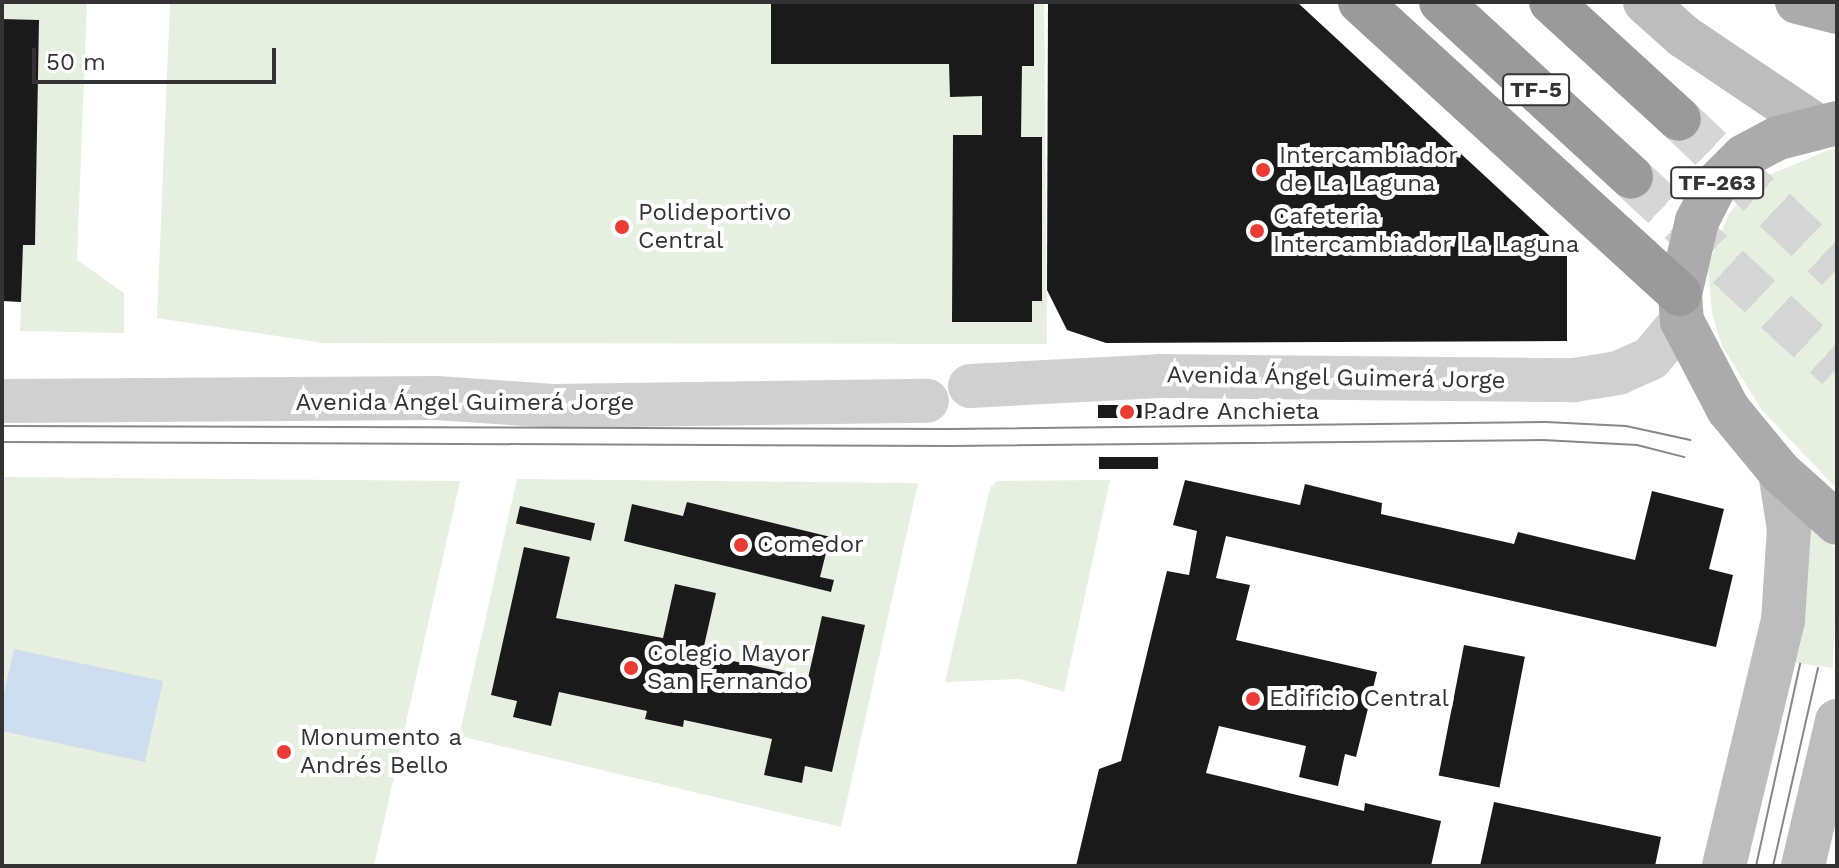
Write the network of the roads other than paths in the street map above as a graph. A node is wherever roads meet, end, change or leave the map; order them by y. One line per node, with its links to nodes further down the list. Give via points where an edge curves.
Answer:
1 (1360, 2): 10 (highway)
2 (1441, 2): 9 (highway, TF-5)
3 (1551, 2): 7 (highway)
4 (1645, 2): 8 (main road, via 1683,36)
5 (1797, 2): 6 (main road)
6 (1837, 12)
7 (1679, 119)
8 (1827, 124): 10 (main road, TF-263, via 1778,138 1744,156 1716,184 1697,221)
9 (1631, 177)
10 (1681, 308): 11 (street, Avenida Ángel Guimerá Jorge, via 1651,358 1618,373 1574,380 1159,376 970,386 964,374 939,369 924,389 927,401 553,406 437,398); 12 (main road, via 1728,409)
11 (2, 401)
12 (1780, 472): 13 (main road); 15 (main road, via 1789,529 1783,621)
13 (1837, 523)
14 (1834, 744): 16 (main road)
15 (1724, 866)
16 (1803, 866)

